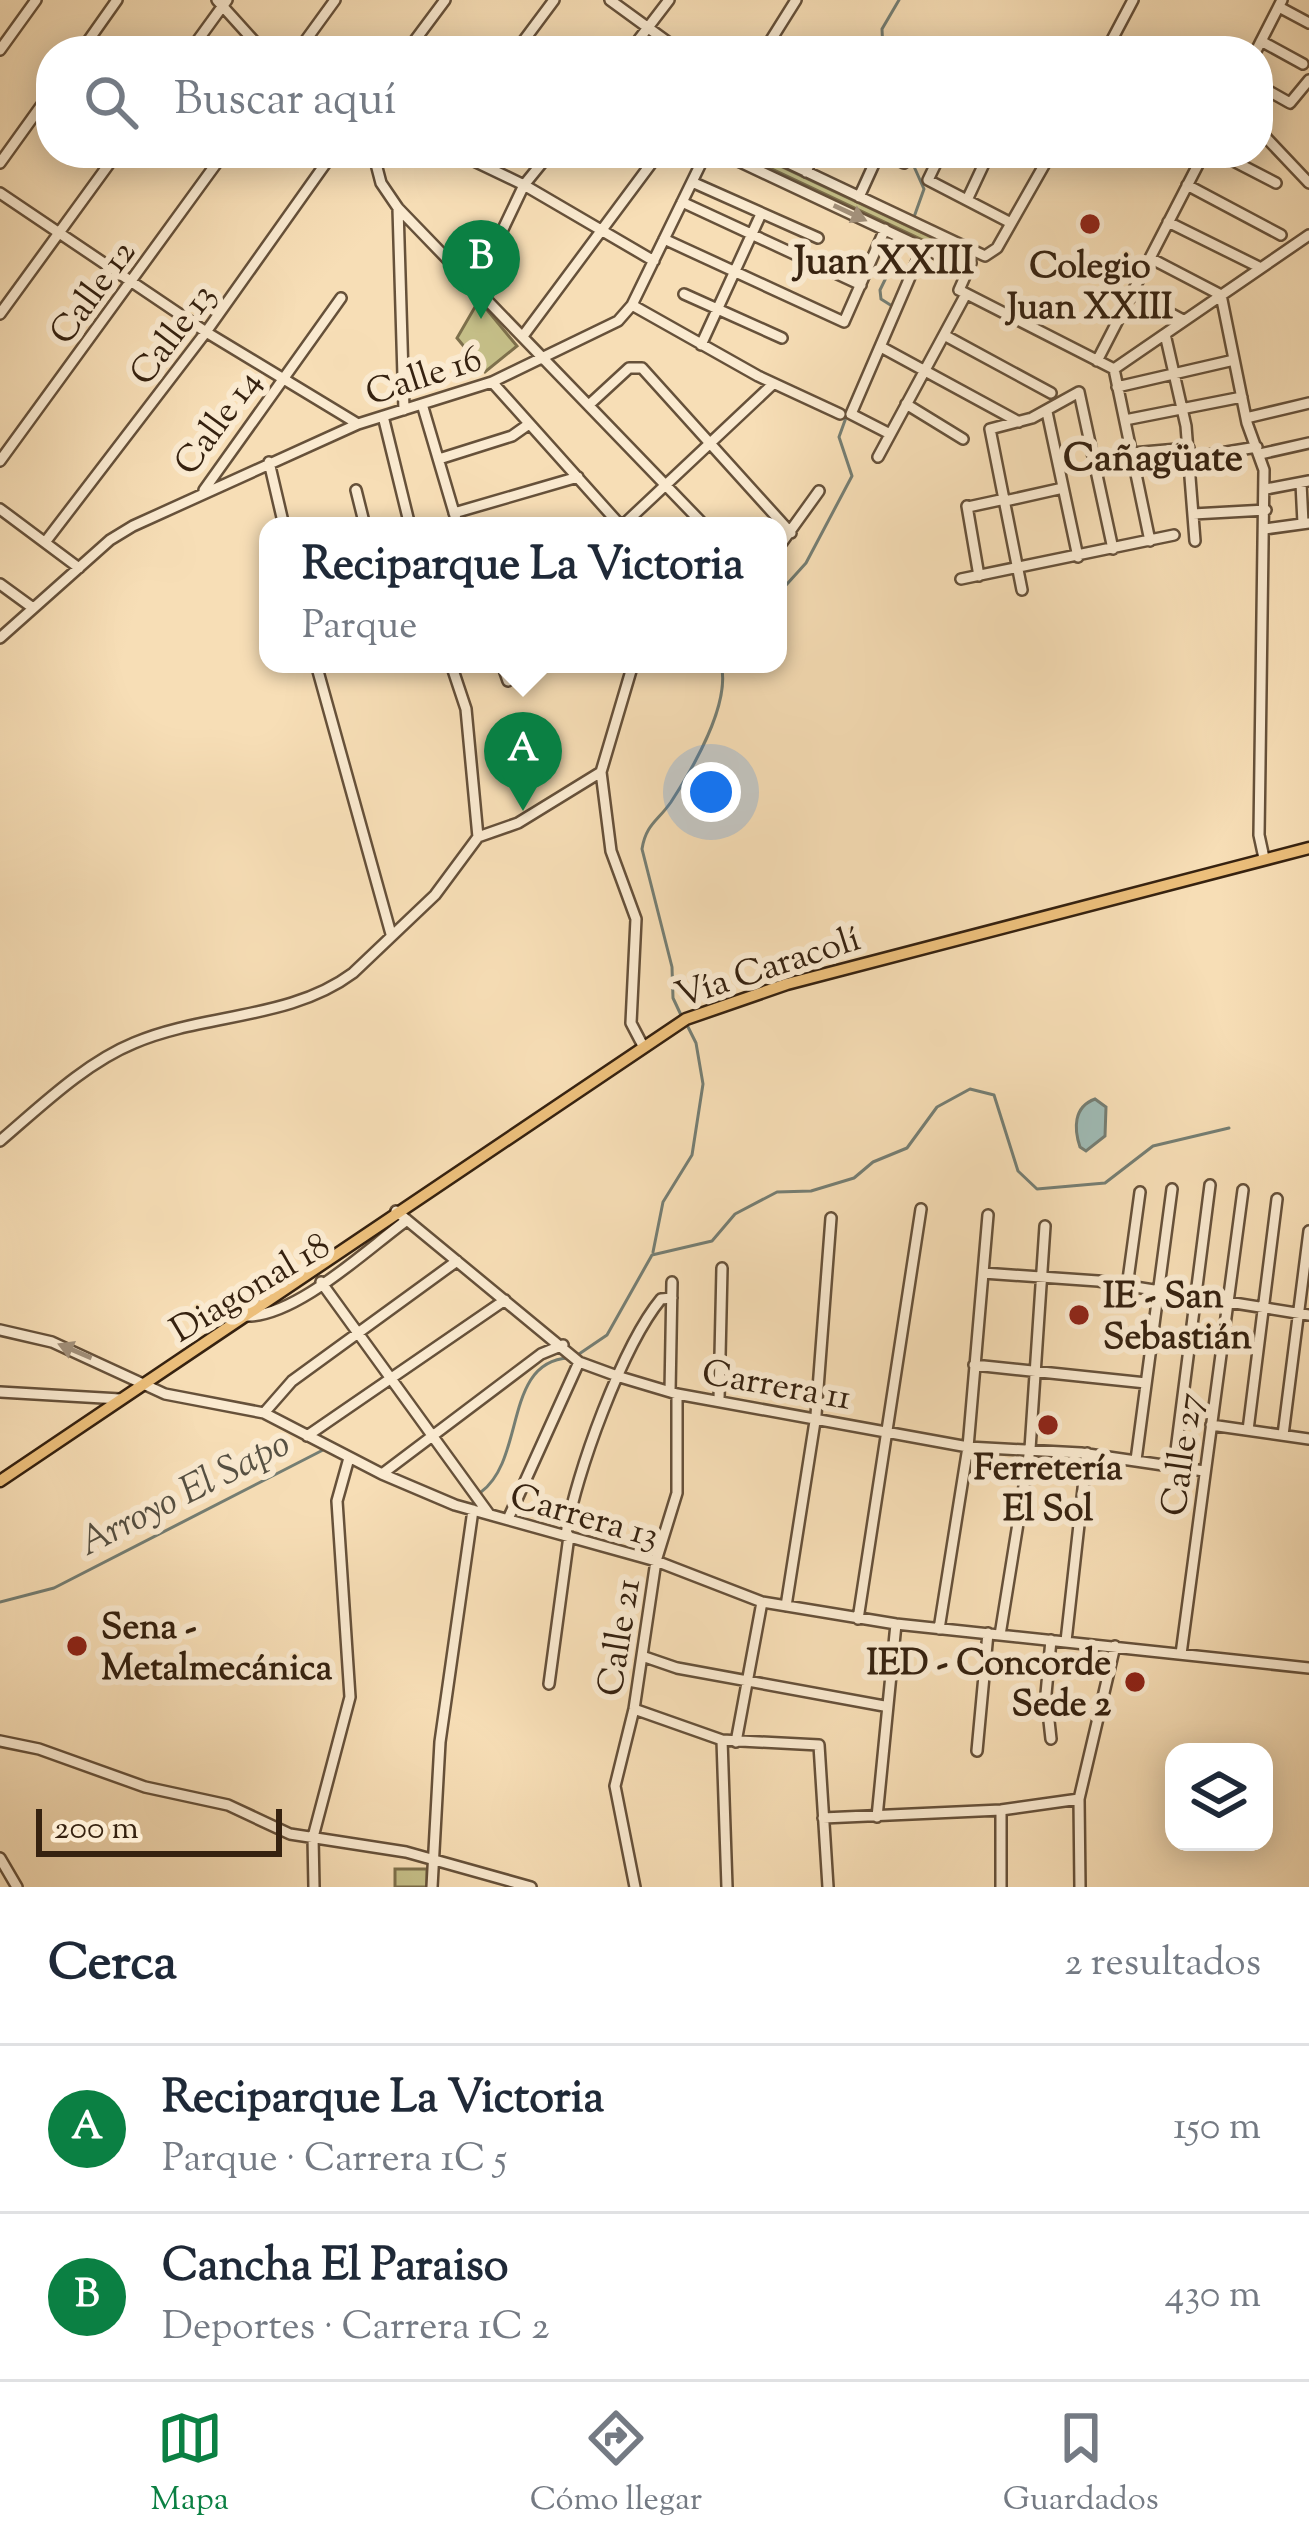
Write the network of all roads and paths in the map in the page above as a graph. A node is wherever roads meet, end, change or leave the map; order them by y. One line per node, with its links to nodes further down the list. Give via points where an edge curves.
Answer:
1 (36, 0): 25 (street)
2 (117, 0): 14 (street)
3 (335, 0): 17 (street)
4 (445, 0): 18 (street)
5 (554, 0): 19 (street)
6 (610, 0): 13 (street)
7 (668, 0): 13 (street)
8 (796, 0): 22 (street)
9 (1133, 0): 23 (street)
10 (222, 2): 15 (street); 16 (street)
11 (1280, 3): 12 (street); 24 (street)
12 (1309, 23)
13 (648, 28): 20 (street); 21 (street)
14 (92, 36)
15 (200, 36)
16 (250, 36)
17 (309, 36)
18 (418, 36)
19 (527, 36)
20 (642, 36)
21 (659, 36)
22 (773, 36)
23 (1114, 36)
24 (1263, 36)
25 (0, 50)
26 (1273, 52): 27 (street)
27 (1304, 64)
28 (1309, 80): 29 (street, via 1290,104)
29 (1273, 94)
30 (36, 113): 32 (street)
31 (1273, 145): 53 (street)
32 (0, 163)
33 (106, 168): 65 (street)
34 (213, 168): 79 (street, Calle 12)
35 (322, 168): 91 (street, Calle 13)
36 (377, 168): 60 (street)
37 (488, 168): 54 (street)
38 (538, 168): 54 (street)
39 (649, 168): 66 (street)
40 (699, 168): 51 (street, Calle 16)
41 (753, 168): 64 (street, one-way to 64)
42 (798, 168): 50 (street)
43 (808, 168): 50 (street)
44 (874, 168): 57 (street)
45 (934, 168): 58 (street, via 928,180)
46 (982, 168): 58 (street)
47 (1042, 168): 63 (street)
48 (1196, 168): 55 (street)
49 (1247, 168): 52 (street)
50 (806, 172): 57 (street)
51 (692, 182): 59 (street, Calle 16); 61 (street)
52 (1276, 183)
53 (1309, 183)
54 (524, 185): 66 (street); 81 (street)
55 (1187, 185): 62 (street); 67 (street)
56 (0, 194): 65 (street)
57 (860, 197): 73 (street)
58 (967, 200): 63 (street)
59 (682, 202): 68 (street); 71 (street, Calle 16)
60 (398, 208): 81 (street); 115 (street)
61 (761, 214): 68 (street); 69 (street)
62 (1168, 222): 74 (street); 76 (street)
63 (1011, 223): 73 (street, via 994,252)
64 (885, 229): 72 (street); 80 (street)
65 (60, 232): 79 (street); 89 (street)
66 (603, 234): 75 (street); 94 (street)
67 (1281, 235)
68 (750, 236): 78 (street); 80 (street)
69 (818, 238)
70 (1306, 238): 76 (street)
71 (664, 239): 75 (street, Calle 16); 78 (street)
72 (922, 248): 77 (street); 97 (street)
73 (976, 253): 77 (street)
74 (1150, 258): 83 (street); 85 (street)
75 (654, 261): 87 (street, Calle 16)
76 (1262, 268): 85 (street)
77 (968, 269): 82 (street)
78 (733, 270): 80 (street, via 844,322); 88 (street)
79 (131, 282): 91 (street); 133 (street, Calle 12)
80 (860, 285)
81 (476, 288): 94 (street)
82 (962, 292): 93 (street); 100 (street)
83 (1132, 293): 90 (street); 100 (street)
84 (684, 294): 88 (street)
85 (1220, 295): 90 (street); 99 (street)
86 (341, 298): 104 (street, Calle 14)
87 (632, 305): 96 (street); 98 (street, Calle 16, via 618,321)
88 (717, 308): 95 (street); 96 (street)
89 (0, 314)
90 (1183, 320): 92 (street)
91 (206, 332): 104 (street); 162 (street, Calle 13)
92 (1165, 334): 101 (street); 103 (street)
93 (944, 335): 102 (street); 108 (street)
94 (524, 336): 98 (street)
95 (782, 338)
96 (701, 345): 106 (street)
97 (881, 347): 102 (street); 117 (street)
98 (544, 356): 105 (street, Calle 16); 110 (street)
99 (1234, 360): 103 (street); 109 (street)
100 (1097, 361): 101 (street)
101 (1114, 369): 107 (street)
102 (925, 371): 113 (street); 121 (street)
103 (1174, 373): 107 (street); 114 (street)
104 (279, 378): 122 (street); 142 (street, Calle 14)
105 (492, 382): 112 (street, Calle 16); 123 (street)
106 (772, 384): 117 (street); 127 (street)
107 (1118, 387): 120 (street)
108 (1051, 393)
109 (1242, 397): 114 (street); 119 (street)
110 (591, 403): 127 (street, via 635,365); 137 (street)
111 (1309, 403): 119 (street)
112 (422, 404): 115 (street, Calle 16); 132 (street)
113 (906, 404): 124 (street); 125 (street)
114 (1184, 409): 120 (street); 130 (street)
115 (404, 410): 118 (street, Calle 16)
116 (1048, 412): 121 (street); 138 (street); 165 (street, via 1079,392)
117 (846, 414): 124 (street)
118 (382, 416): 122 (street, Calle 16); 150 (street)
119 (1246, 418): 128 (street)
120 (1125, 420): 129 (street)
121 (1019, 422): 143 (street, via 990,429)
122 (358, 424): 134 (street, Calle 16)
123 (529, 424): 132 (street); 135 (street)
124 (890, 434): 131 (street)
125 (963, 440)
126 (1309, 443): 128 (street)
127 (710, 446): 137 (street); 155 (street)
128 (1259, 451): 130 (street); 140 (street)
129 (1132, 453): 130 (street); 163 (street)
130 (1189, 453): 147 (street)
131 (878, 457)
132 (440, 460): 146 (street)
133 (0, 461)
134 (269, 462): 142 (street, Calle 16); 148 (street)
135 (578, 477): 146 (street); 152 (street)
136 (1305, 482): 140 (street); 156 (street)
137 (666, 485): 153 (street); 154 (street)
138 (1064, 488): 143 (street); 166 (street)
139 (356, 490): 149 (street)
140 (1266, 490): 145 (street)
141 (819, 491): 159 (street)
142 (201, 495): 167 (street, Calle 14, via 110,539)
143 (1005, 500): 168 (street); 169 (street, via 968,506)
144 (0, 509): 162 (street)
145 (1266, 510): 147 (street); 158 (street)
146 (454, 513): 151 (street)
147 (1193, 514): 164 (street)
148 (282, 517)
149 (363, 517)
150 (408, 517)
151 (455, 517)
152 (613, 517)
153 (631, 517)
154 (696, 517)
155 (776, 517)
156 (1306, 523): 158 (street)
157 (787, 529): 159 (street)
158 (1265, 529): 183 (street)
159 (791, 533): 161 (street)
160 (1174, 536): 163 (street)
161 (787, 538)
162 (46, 541): 167 (street)
163 (1150, 541): 165 (street)
164 (1195, 542)
165 (1113, 549): 166 (street)
166 (1078, 556): 168 (street)
167 (80, 568): 173 (street, Calle 14)
168 (1018, 570): 169 (street); 172 (street)
169 (979, 576): 170 (street)
170 (961, 579)
171 (0, 584): 173 (street)
172 (1022, 590)
173 (33, 608): 174 (street, Calle 14)
174 (0, 638)
175 (319, 673): 184 (street)
176 (454, 673): 181 (street, via 466,710)
177 (505, 673): 179 (street)
178 (630, 673): 180 (street)
179 (508, 681)
180 (601, 772): 181 (street, via 518,823); 185 (street, via 611,851 636,920 631,1023)
181 (478, 837): 184 (street, via 450,878)
182 (1309, 848): 183 (main road, Vía Caracolí)
183 (1264, 858): 185 (main road, Vía Caracolí, via 787,984 684,1020)
184 (392, 934): 186 (street, via 338,984 119,1051)
185 (642, 1044): 193 (main road, Vía Caracolí)
186 (0, 1141)
187 (1210, 1185): 208 (street)
188 (1172, 1189): 206 (street)
189 (1243, 1190): 210 (street, Calle 27)
190 (1140, 1192): 205 (street)
191 (1277, 1199): 211 (street)
192 (921, 1209): 234 (street)
193 (396, 1211): 196 (street, Carrera 11); 213 (main road, Vía Caracolí)
194 (988, 1215): 201 (street)
195 (831, 1218): 231 (street)
196 (407, 1220): 199 (street, Carrera 11); 203 (street, Diagonal 18)
197 (1045, 1226): 202 (street)
198 (1309, 1231): 212 (street)
199 (457, 1261): 209 (street, Carrera 11); 215 (street)
200 (722, 1268): 229 (street)
201 (983, 1273): 202 (street); 220 (street)
202 (1044, 1277): 205 (street); 221 (street)
203 (321, 1282): 213 (street, Diagonal 18, via 275,1313); 215 (street)
204 (672, 1282): 207 (street, Calle 21)
205 (1127, 1287): 206 (street)
206 (1160, 1292): 208 (street); 217 (street)
207 (672, 1298): 222 (street, via 651,1311); 227 (street, Calle 21)
208 (1196, 1298): 210 (street); 244 (street)
209 (505, 1300): 218 (street, Carrera 11); 223 (street)
210 (1228, 1303): 211 (street); 232 (street, Calle 27)
211 (1264, 1308): 212 (street); 233 (street)
212 (1304, 1314): 235 (street)
213 (245, 1316): 225 (main road, Diagonal 18)
214 (0, 1330): 225 (street, Carrera 13, one-way to 214, via 52,1342)
215 (357, 1330): 223 (street); 230 (street)
216 (1115, 1332): 217 (street)
217 (1152, 1337): 224 (street)
218 (563, 1345): 219 (street, Carrera 11); 237 (street)
219 (577, 1359): 222 (street, Carrera 11); 250 (street)
220 (974, 1365): 221 (street); 239 (street)
221 (1034, 1368): 224 (street); 240 (street)
222 (620, 1376): 227 (street, Carrera 11); 251 (street, via 573,1496)
223 (392, 1379): 236 (street); 237 (street)
224 (1147, 1382): 243 (street)
225 (144, 1386): 228 (main road, Diagonal 18); 230 (street, Carrera 13)
226 (0, 1392): 228 (street)
227 (674, 1393): 229 (street, Carrera 11); 252 (street, Calle 21, via 677,1493)
228 (123, 1400): 247 (main road, Diagonal 18)
229 (719, 1400): 231 (street, Carrera 11)
230 (264, 1413): 236 (street, Carrera 13)
231 (816, 1415): 234 (street, Carrera 11); 254 (street)
232 (1211, 1425): 233 (street); 245 (street, Calle 27)
233 (1248, 1430): 235 (street)
234 (888, 1431): 239 (street, Carrera 11); 255 (street)
235 (1283, 1435): 238 (street)
236 (307, 1436): 242 (street, Carrera 13)
237 (435, 1437): 246 (street); 249 (street)
238 (1309, 1439)
239 (968, 1447): 240 (street, Carrera 11); 257 (street)
240 (1030, 1449): 241 (street, Carrera 11); 258 (street)
241 (1087, 1454): 243 (street, Carrera 11); 260 (street)
242 (349, 1458): 246 (street, Carrera 13); 278 (street, via 337,1501 351,1682)
243 (1136, 1460): 244 (street, Carrera 11)
244 (1174, 1466): 245 (street, Carrera 11)
245 (1204, 1472): 262 (street, Calle 27)
246 (382, 1474): 248 (street, Carrera 13)
247 (0, 1481)
248 (473, 1510): 249 (street, Carrera 13); 280 (street, via 456,1602)
249 (489, 1514): 250 (street, Carrera 13)
250 (508, 1519): 251 (street, Carrera 13)
251 (567, 1535): 252 (street, Carrera 13); 266 (street)
252 (656, 1562): 253 (street, Carrera 13); 263 (street, Calle 21)
253 (763, 1602): 254 (street, Carrera 13); 265 (street)
254 (786, 1606): 255 (street, Carrera 13)
255 (858, 1619): 256 (street, Carrera 13)
256 (896, 1624): 257 (street, Carrera 13); 267 (street)
257 (939, 1628): 258 (street, Carrera 13)
258 (994, 1634): 259 (street, Carrera 13); 273 (street)
259 (1051, 1640): 260 (street, Carrera 13); 269 (street)
260 (1066, 1641): 261 (street, Carrera 13)
261 (1115, 1646): 262 (street, Carrera 13); 274 (street)
262 (1181, 1654): 264 (street, Carrera 13)
263 (642, 1656): 265 (street); 268 (street, Calle 21)
264 (1309, 1668)
265 (747, 1679): 267 (street); 272 (street)
266 (549, 1684)
267 (884, 1706): 276 (street)
268 (634, 1709): 270 (street); 285 (street, Calle 21, via 615,1786)
269 (1051, 1738)
270 (722, 1740): 272 (street); 286 (street)
271 (0, 1742): 278 (street, via 228,1804)
272 (736, 1742): 277 (street, via 819,1745)
273 (977, 1751)
274 (1079, 1799): 275 (street); 289 (street)
275 (1001, 1810): 276 (street); 288 (street)
276 (877, 1816): 277 (street)
277 (823, 1818): 287 (street)
278 (313, 1838): 280 (street); 282 (street)
279 (0, 1858): 281 (street)
280 (435, 1863): 283 (street); 284 (street)
281 (17, 1887)
282 (314, 1887)
283 (432, 1887)
284 (532, 1887)
285 (635, 1887)
286 (727, 1887)
287 (828, 1887)
288 (1001, 1887)
289 (1080, 1887)

